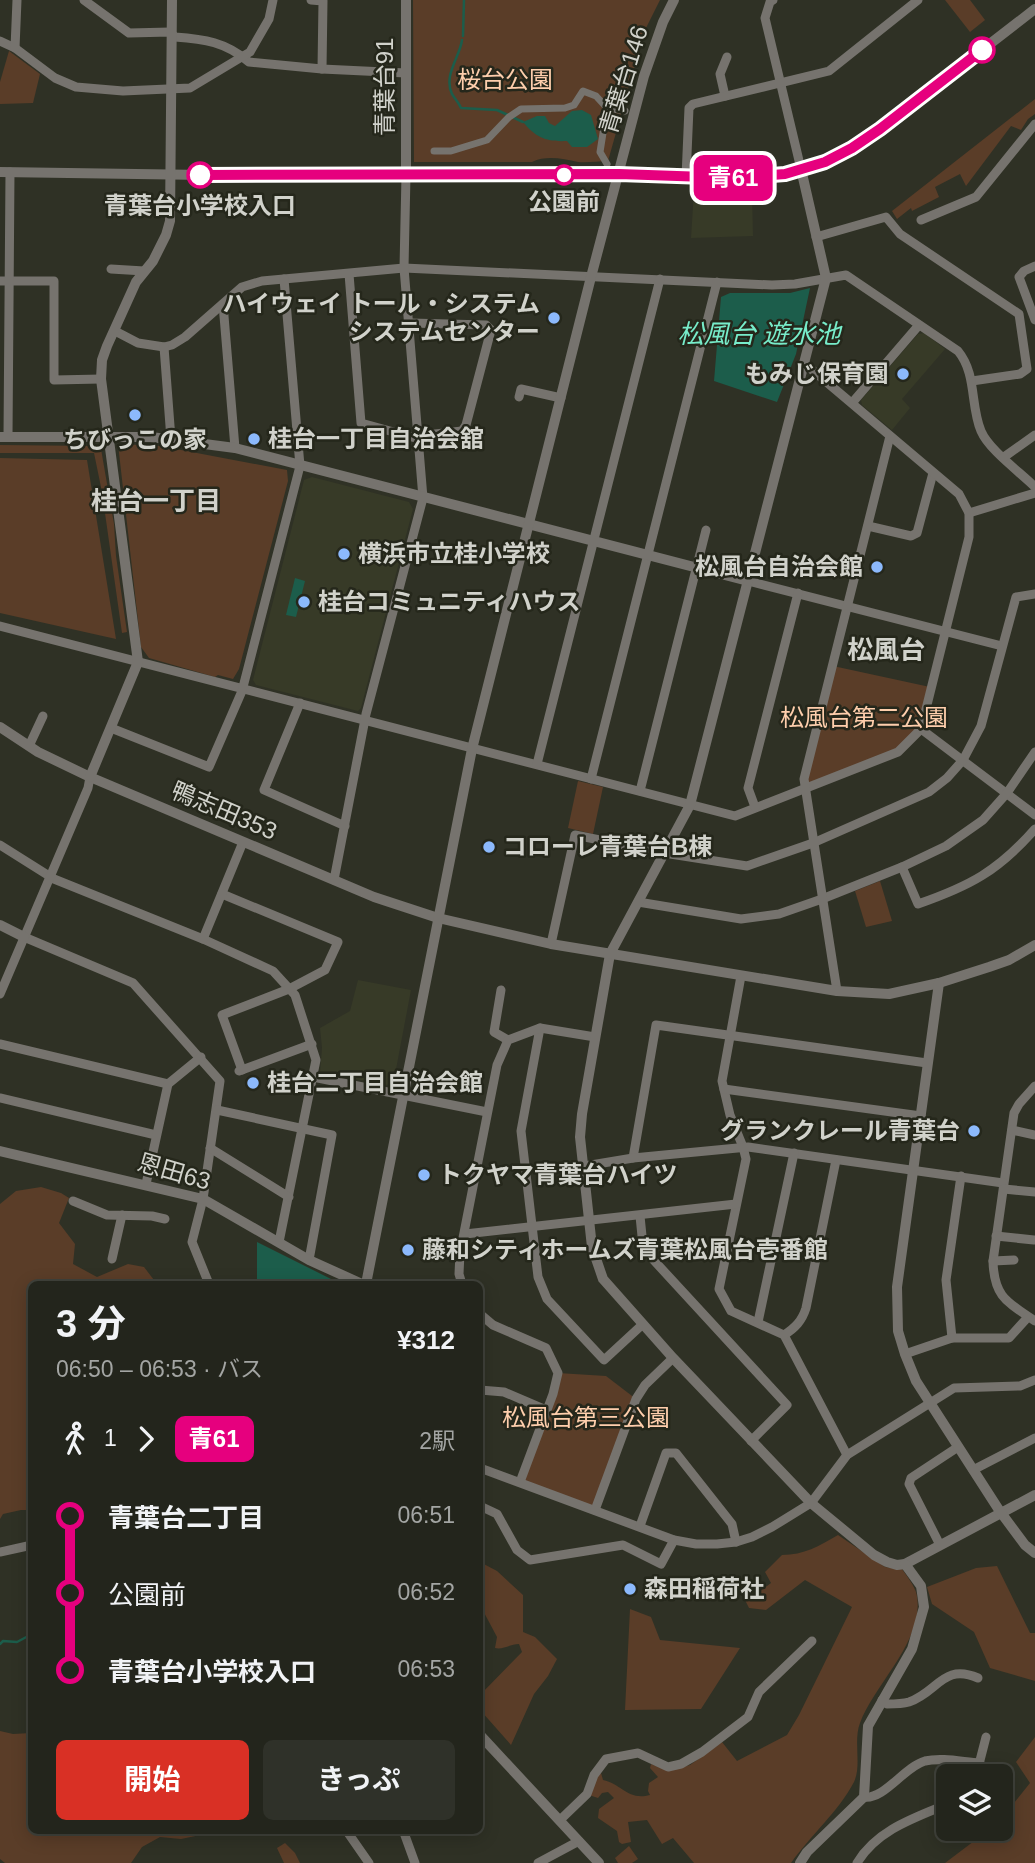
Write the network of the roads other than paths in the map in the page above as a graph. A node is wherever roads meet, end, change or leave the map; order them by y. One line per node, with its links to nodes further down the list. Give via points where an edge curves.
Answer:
1 (17, 0): 13 (street)
2 (84, 0): 11 (street, via 129,33)
3 (172, 0): 11 (street)
4 (273, 0): 14 (street, via 269,19)
5 (311, 0): 16 (street, via 323,1)
6 (407, 0): 17 (street, 青葉台91)
7 (674, 0): 28 (street, 青葉台146, via 644,76)
8 (773, 0): 18 (street, via 765,18)
9 (918, 0): 18 (street, via 829,71)
10 (1035, 9): 26 (street, via 880,129 825,162)
11 (170, 32): 14 (street, via 175,37 208,39); 19 (street)
12 (0, 41): 13 (street)
13 (15, 48): 19 (street, via 55,78 76,87)
14 (243, 56): 16 (street, via 249,62); 19 (street, via 201,83)
15 (727, 57): 20 (street, via 720,74)
16 (322, 69): 17 (street)
17 (406, 73): 30 (street, 青葉台91)
18 (780, 83): 20 (street); 26 (street)
19 (170, 90): 29 (street)
20 (725, 96): 31 (street, via 689,108)
21 (607, 108): 22 (street); 24 (street, via 583,91 574,105 522,110 487,140); 25 (street, via 600,152)
22 (625, 111)
23 (1035, 124): 32 (street, via 976,197)
24 (434, 151)
25 (607, 164)
26 (801, 169): 31 (street, via 735,178); 33 (street)
27 (5, 172): 29 (street); 43 (street)
28 (619, 174): 30 (street); 31 (street); 39 (street, 青葉台146)
29 (169, 175): 30 (street); 37 (street, via 170,221)
30 (405, 175): 35 (street)
31 (686, 177)
32 (921, 220)
33 (816, 237): 40 (street); 54 (street, via 886,217 900,234 1019,314 1027,369)
34 (1035, 266): 46 (street, via 1019,277)
35 (404, 268): 38 (street); 39 (street); 47 (street)
36 (111, 269): 37 (street)
37 (144, 271): 49 (street)
38 (349, 274): 41 (street); 63 (street, via 361,423)
39 (591, 277): 42 (street); 56 (street, 青葉台146)
40 (825, 278): 44 (street, via 772,285); 48 (street, via 846,275); 52 (street)
41 (284, 279): 45 (street, via 242,287); 66 (street)
42 (660, 279): 44 (street); 75 (street)
43 (5, 281): 50 (street); 53 (street, via 54,281 54,380)
44 (717, 282): 76 (street)
45 (223, 304): 51 (street, via 185,337); 64 (street)
46 (1035, 320)
47 (411, 323): 63 (street); 63 (street, via 486,325 491,330 466,425 462,431)
48 (919, 325): 54 (street, via 958,351); 57 (street)
49 (115, 331): 51 (street, via 138,343); 53 (street, via 102,360)
50 (4, 344): 60 (street)
51 (164, 347): 62 (street)
52 (804, 363): 57 (street); 78 (street)
53 (102, 379): 61 (street)
54 (972, 381): 65 (street, via 980,430)
55 (521, 389): 56 (street)
56 (561, 398): 72 (street, 青葉台146)
57 (852, 403): 59 (street)
58 (1035, 435): 65 (street)
59 (890, 436): 67 (street); 73 (street)
60 (4, 437): 61 (street)
61 (109, 437): 62 (street); 85 (street)
62 (171, 439): 64 (street)
63 (419, 439): 70 (street)
64 (235, 449): 66 (street)
65 (1004, 457): 68 (street)
66 (300, 466): 70 (street); 86 (street)
67 (933, 473): 71 (street, via 959,494); 73 (street, via 917,533 911,536)
68 (1035, 487)
69 (1035, 494): 71 (street)
70 (423, 498): 72 (street); 89 (street)
71 (969, 513): 83 (street, via 969,537)
72 (530, 525): 75 (street); 94 (street, 青葉台146)
73 (868, 526): 81 (street)
74 (706, 530): 77 (street)
75 (594, 541): 76 (street); 97 (street)
76 (649, 557): 77 (street); 99 (street)
77 (697, 569): 78 (street); 101 (street)
78 (748, 581): 79 (street); 103 (street)
79 (798, 593): 81 (street); 104 (street, via 748,788)
80 (1035, 594): 84 (street, via 1016,597)
81 (848, 606): 83 (street); 100 (street)
82 (0, 626): 85 (street)
83 (946, 631): 84 (street); 92 (street)
84 (1002, 646): 96 (street, via 981,726)
85 (138, 662): 86 (street); 91 (street)
86 (242, 691): 87 (street); 91 (street, via 209,767)
87 (300, 703): 89 (street); 106 (street, via 264,790)
88 (43, 716): 93 (street)
89 (366, 721): 94 (street); 106 (street)
90 (0, 727): 93 (street, 鴨志田353 / 鴨志田353)
91 (111, 728): 98 (street)
92 (921, 729): 96 (street); 100 (street, via 898,752)
93 (29, 746): 98 (street, 鴨志田353 / 鴨志田353)
94 (472, 749): 97 (street); 118 (street, 青葉台146)
95 (1035, 752): 102 (street)
96 (963, 760): 102 (street); 109 (street, via 929,792)
97 (537, 764): 99 (street)
98 (90, 777): 108 (street, 鴨志田353 / 鴨志田353); 113 (street)
99 (591, 779): 101 (street)
100 (805, 788): 104 (street); 109 (street)
101 (640, 791): 103 (street)
102 (1007, 793): 105 (street); 112 (street, via 983,821)
103 (690, 805): 104 (street, via 735,816); 111 (street)
104 (755, 807)
105 (1035, 816)
106 (345, 826): 114 (street)
107 (1035, 829): 112 (street, via 995,868 959,890 918,904)
108 (243, 842): 114 (street, 鴨志田353 / 鴨志田353); 115 (street)
109 (813, 843): 111 (street, via 747,866); 116 (street)
110 (0, 845): 113 (street)
111 (664, 853): 117 (street); 122 (street, via 575,835)
112 (902, 867): 116 (street)
113 (50, 875): 120 (street); 121 (street)
114 (334, 880): 118 (street, 鴨志田353 / 鴨志田353)
115 (222, 894): 121 (street); 127 (street, via 338,942 326,970)
116 (821, 899): 117 (street, via 779,914 741,919); 129 (street)
117 (638, 902): 124 (street)
118 (438, 918): 122 (street, 鴨志田353); 143 (street, 青葉台146)
119 (0, 925): 120 (street)
120 (24, 937): 130 (street); 137 (street, via 133,983)
121 (203, 939): 127 (street, via 273,971)
122 (551, 944): 124 (street, 鴨志田353)
123 (1035, 946): 126 (street, 鴨志田353, via 1009,960)
124 (610, 954): 125 (street, 鴨志田353); 133 (street)
125 (741, 976): 129 (street, 鴨志田353); 132 (street)
126 (939, 983): 129 (street, 鴨志田353, via 889,994); 138 (street)
127 (289, 989): 136 (street); 136 (street, via 222,1015 241,1071)
128 (500, 990): 134 (street, via 494,1032)
129 (837, 992)
130 (0, 994)
131 (540, 1028): 133 (street); 134 (street); 172 (street, via 521,1131)
132 (730, 1035): 138 (street); 142 (street); 156 (street, via 656,1025)
133 (595, 1037): 158 (street, via 580,1137)
134 (508, 1040): 146 (street, via 497,1065)
135 (0, 1044): 140 (street)
136 (312, 1044): 139 (street, via 316,1060)
137 (201, 1057): 140 (street); 145 (street, via 222,1080)
138 (927, 1063): 147 (street)
139 (313, 1077): 143 (street); 148 (street)
140 (168, 1084): 150 (street)
141 (1035, 1086): 149 (street, via 1014,1113)
142 (724, 1089): 147 (street); 152 (street)
143 (403, 1096): 146 (street); 183 (street, 青葉台146)
144 (0, 1098): 150 (street)
145 (217, 1110): 148 (street); 153 (street)
146 (487, 1112): 173 (street)
147 (921, 1116): 159 (street)
148 (303, 1128): 164 (street); 178 (street, via 332,1135)
149 (1012, 1130): 151 (street); 162 (street)
150 (156, 1135): 161 (street)
151 (1035, 1135)
152 (743, 1147): 155 (street); 156 (street); 167 (street, via 746,1159)
153 (210, 1148): 164 (street); 165 (street)
154 (0, 1151): 161 (street, 恩田63 / 恩田63)
155 (794, 1153): 157 (street); 187 (street)
156 (633, 1158): 158 (street)
157 (836, 1160): 159 (street); 189 (street, via 803,1318)
158 (584, 1166): 171 (street)
159 (913, 1169): 160 (street); 191 (street, via 897,1287 898,1331)
160 (961, 1177): 162 (street); 190 (street, via 946,1280)
161 (146, 1184): 165 (street, 恩田63 / 恩田63)
162 (1003, 1186): 163 (street); 174 (street)
163 (1035, 1192)
164 (289, 1196): 176 (street)
165 (203, 1199): 176 (street, 恩田63 / 恩田63); 181 (street, via 192,1242)
166 (73, 1201): 168 (street, via 107,1215)
167 (736, 1204): 169 (street); 187 (street, via 719,1289 732,1311)
168 (122, 1215): 170 (street); 177 (street)
169 (640, 1216): 171 (street); 198 (street, via 648,1254 787,1405)
170 (165, 1219)
171 (590, 1220): 172 (street); 188 (street, via 592,1247 603,1279)
172 (532, 1227): 173 (street); 188 (street, via 538,1277 547,1299 604,1360)
173 (465, 1234): 184 (street)
174 (996, 1236): 175 (street); 179 (street)
175 (1034, 1240)
176 (279, 1242): 178 (street, 恩田63 / 恩田63)
177 (112, 1259)
178 (309, 1260): 182 (street, 恩田63 / 恩田63)
179 (993, 1261): 180 (street); 186 (street, via 1000,1293)
180 (1014, 1261)
181 (208, 1281)
182 (357, 1281)
183 (365, 1281)
184 (461, 1281)
185 (483, 1317): 196 (street, via 545,1348 558,1373)
186 (1032, 1319): 190 (street, via 1009,1338)
187 (758, 1322): 189 (street)
188 (643, 1324): 192 (street)
189 (783, 1335): 200 (street)
190 (952, 1338): 191 (street)
191 (905, 1354): 195 (street)
192 (673, 1358): 198 (street); 207 (street, via 636,1399)
193 (1035, 1380): 195 (street, via 1020,1386 954,1388)
194 (483, 1390): 196 (street, via 504,1392)
195 (929, 1403): 199 (street); 200 (street)
196 (546, 1410): 203 (street)
197 (1035, 1438): 202 (street)
198 (751, 1441): 205 (street)
199 (958, 1447): 202 (street); 212 (street, via 911,1478 909,1484)
200 (847, 1455): 205 (street)
201 (483, 1469): 203 (street)
202 (973, 1470): 208 (street)
203 (520, 1482): 207 (street)
204 (1035, 1495): 208 (street)
205 (811, 1503): 211 (street, via 772,1528); 216 (street, via 874,1555)
206 (483, 1508): 210 (street, via 496,1514 517,1550 530,1560 623,1545 661,1564)
207 (594, 1510): 209 (street)
208 (1002, 1513): 212 (street); 215 (street)
209 (640, 1526): 210 (street); 211 (street, via 666,1453 676,1453 732,1524)
210 (674, 1540): 211 (street)
211 (736, 1542)
212 (940, 1545): 216 (street)
213 (28, 1546): 214 (street)
214 (0, 1552)
215 (1035, 1553)
216 (905, 1564): 219 (street, via 922,1586 924,1607 912,1649)
217 (812, 1641): 224 (street, via 759,1692 748,1717 702,1752 668,1767 638,1753 606,1759 587,1794)
218 (978, 1678): 219 (street, via 952,1673 912,1701 887,1704)
219 (882, 1700): 222 (street, via 869,1726)
220 (483, 1738): 224 (street)
221 (980, 1764): 222 (street, via 926,1761 874,1796)
222 (864, 1797): 232 (street)
223 (936, 1809): 233 (street, via 881,1835)
224 (560, 1820): 227 (street)
225 (348, 1834): 228 (street)
226 (404, 1834): 229 (street)
227 (579, 1841): 230 (street); 231 (street)
228 (369, 1863)
229 (415, 1863)
230 (538, 1863)
231 (599, 1863)
232 (800, 1863)
233 (857, 1863)

